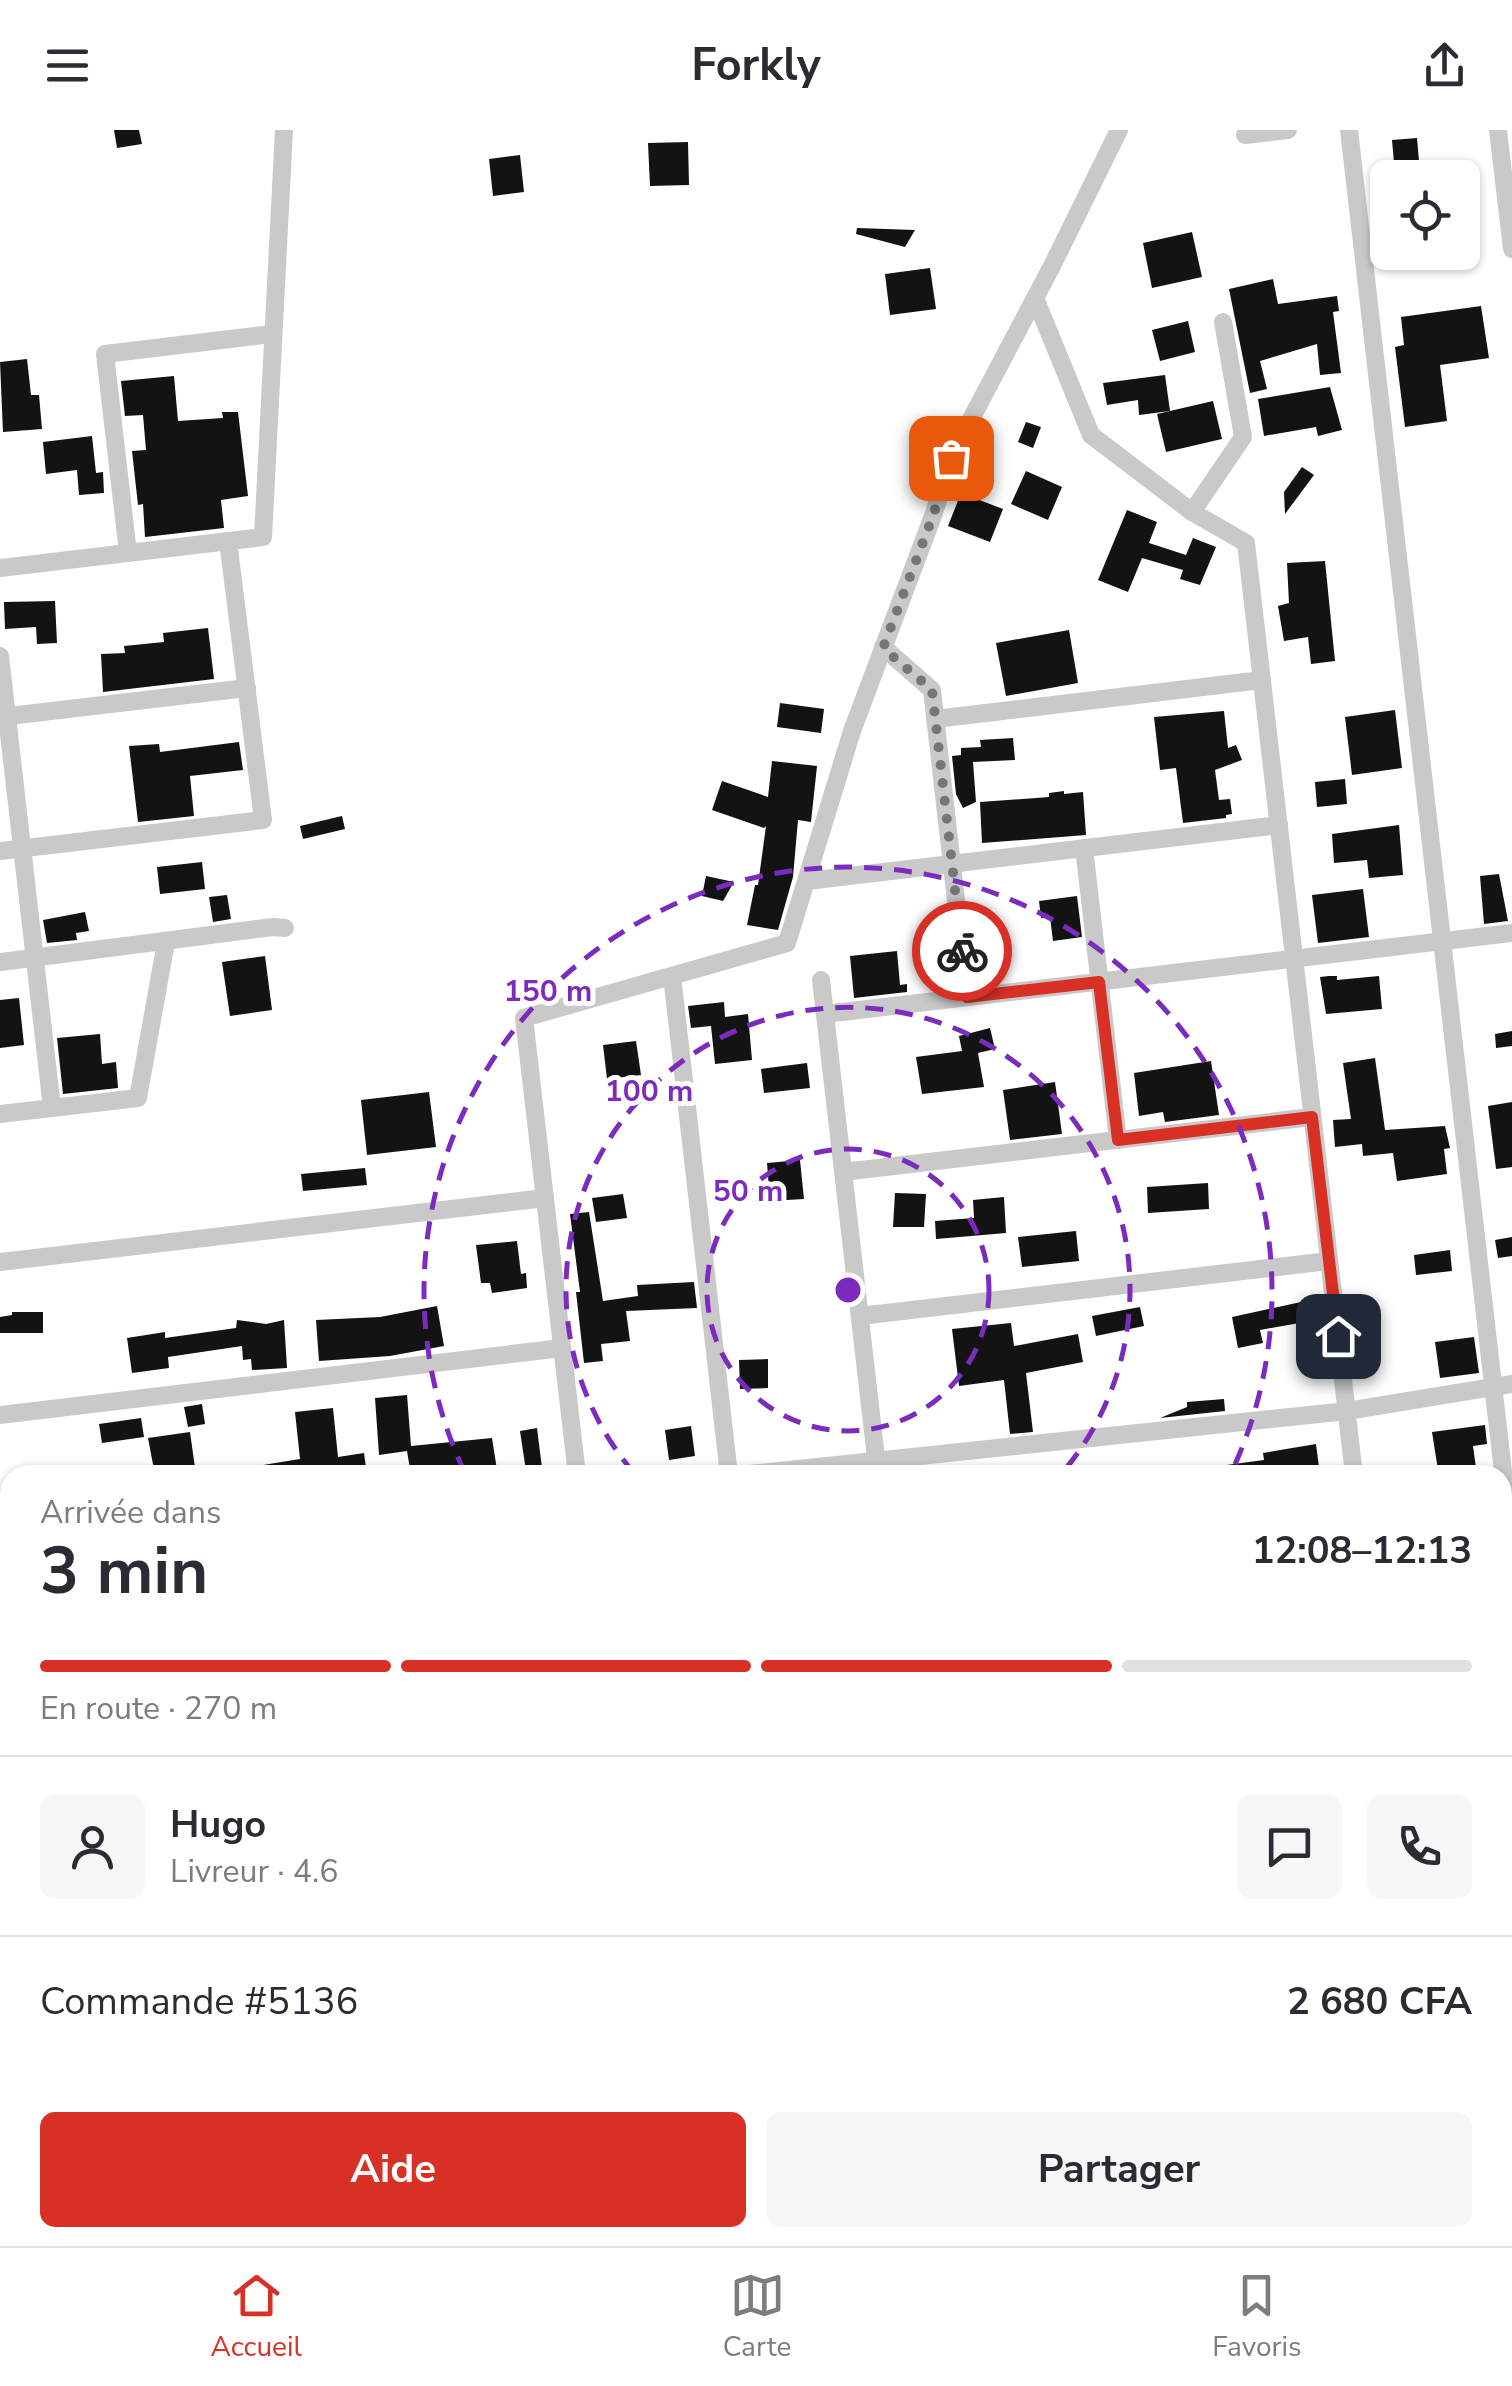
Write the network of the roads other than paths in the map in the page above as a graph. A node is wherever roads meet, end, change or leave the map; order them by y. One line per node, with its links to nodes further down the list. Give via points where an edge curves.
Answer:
1 (284, 130): 10 (street)
2 (1119, 130): 8 (street)
3 (1288, 130): 6 (street)
4 (1349, 130): 29 (street)
5 (1498, 130): 7 (street)
6 (1245, 135)
7 (1512, 250)
8 (1035, 298): 11 (street, via 1091,436); 15 (street, via 951,458)
9 (1223, 322): 11 (street, via 1243,438)
10 (272, 334): 12 (street, via 263,537); 13 (street, via 106,354)
11 (1192, 512): 17 (street, via 1246,543)
12 (228, 541): 13 (street); 18 (street)
13 (128, 553): 14 (street)
14 (0, 568)
15 (883, 648): 20 (street, via 932,690); 26 (street)
16 (0, 656): 19 (street)
17 (1262, 680): 20 (street); 21 (street)
18 (247, 688): 19 (street); 22 (street, via 263,820)
19 (4, 717): 22 (street)
20 (935, 719): 25 (street)
21 (1279, 826): 23 (street); 32 (street)
22 (22, 848): 24 (street); 31 (street)
23 (1084, 848): 25 (street); 36 (street)
24 (0, 851)
25 (952, 864): 26 (street); 37 (street)
26 (807, 881): 34 (street, via 788,943)
27 (285, 928): 30 (street)
28 (1512, 933): 29 (street)
29 (1442, 941): 32 (street); 49 (street)
30 (166, 942): 31 (street); 39 (street, via 138,1098)
31 (35, 958): 33 (street); 39 (street)
32 (1294, 958): 36 (street); 41 (street)
33 (0, 962)
34 (672, 976): 44 (street, via 524,1018); 53 (street)
35 (821, 980): 38 (street)
36 (1099, 982): 37 (street); 42 (street)
37 (967, 997): 38 (street)
38 (825, 1014): 43 (street)
39 (52, 1108): 40 (street)
40 (0, 1114)
41 (1312, 1117): 42 (street); 45 (street)
42 (1118, 1140): 43 (street)
43 (844, 1172): 47 (street)
44 (545, 1198): 46 (street); 48 (street)
45 (1328, 1261): 47 (street); 50 (street)
46 (0, 1262)
47 (860, 1316): 54 (street)
48 (562, 1348): 51 (street); 52 (street)
49 (1503, 1385): 50 (street); 57 (street)
50 (1346, 1412): 55 (street); 56 (street)
51 (0, 1415)
52 (576, 1465)
53 (728, 1465)
54 (877, 1465)
55 (894, 1465)
56 (1353, 1465)
57 (1507, 1465)

